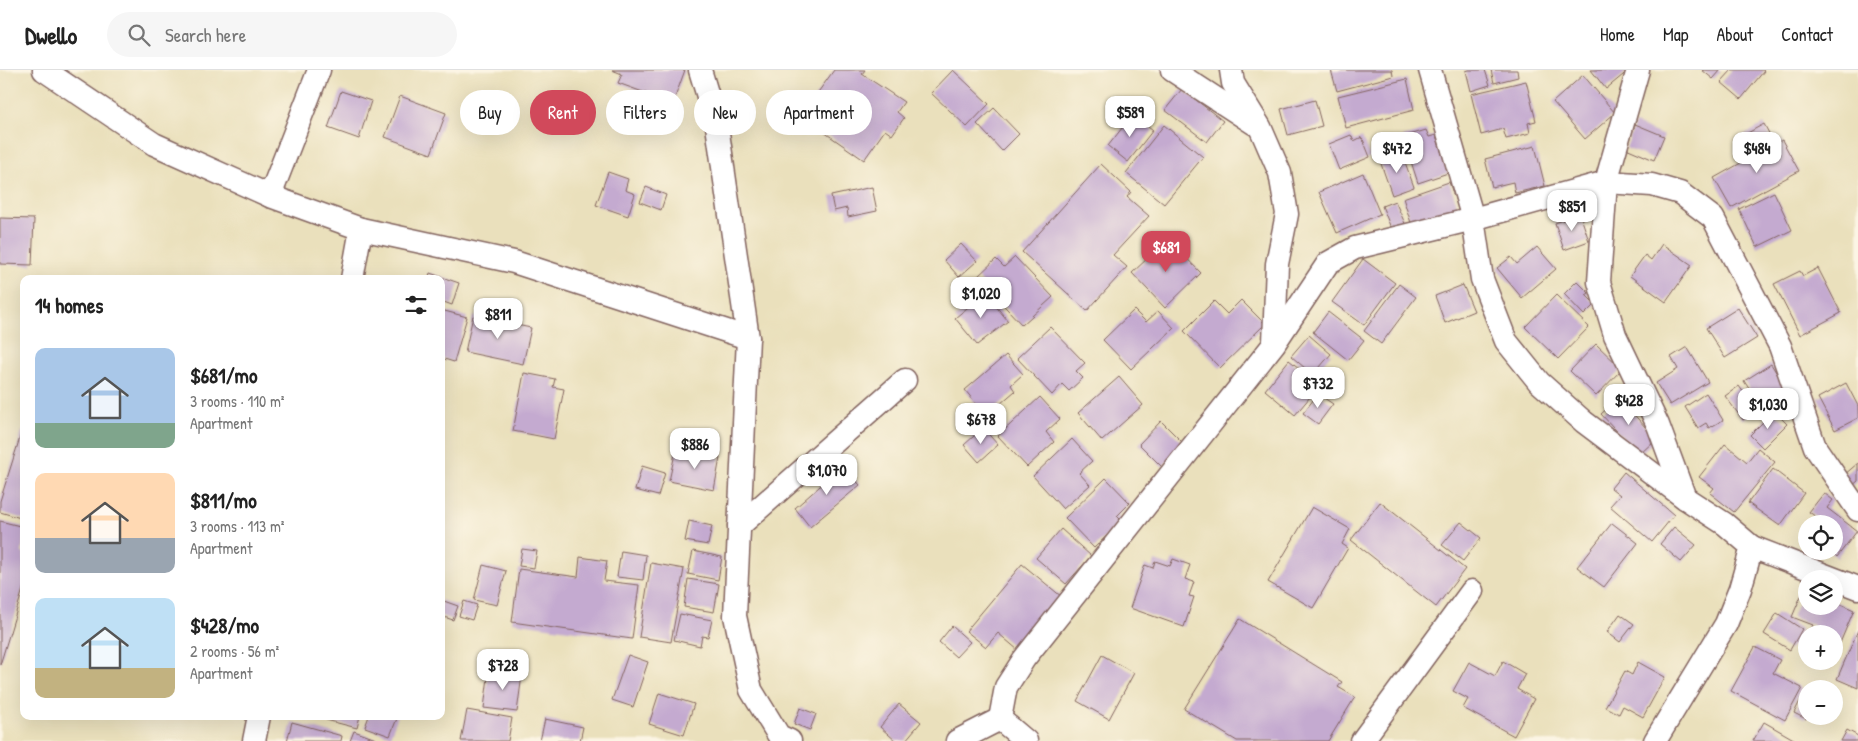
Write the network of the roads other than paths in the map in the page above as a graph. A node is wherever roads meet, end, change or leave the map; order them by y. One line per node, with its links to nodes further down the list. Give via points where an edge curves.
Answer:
1 (44, 70): 10 (street, via 154,144)
2 (320, 70): 10 (street)
3 (700, 70): 14 (street, via 717,126)
4 (1172, 70): 8 (street)
5 (1232, 70): 8 (street, via 1234,83)
6 (1430, 70): 11 (street)
7 (1638, 70): 9 (street)
8 (1260, 127): 15 (street, via 1280,173 1287,214 1277,264)
9 (1606, 182): 11 (street); 17 (street, via 1599,282 1615,335 1658,425); 18 (street, via 1652,185 1680,194 1713,218 1780,346 1815,447)
10 (270, 196): 12 (street)
11 (1473, 219): 15 (street, via 1355,248 1328,263); 17 (street, via 1482,279 1506,341 1539,382 1584,422)
12 (361, 230): 13 (street); 14 (street, via 514,262)
13 (353, 275)
14 (748, 338): 19 (street)
15 (1274, 344): 23 (street, via 1024,659 1006,687)
16 (905, 380): 19 (street)
17 (1685, 498): 20 (street)
18 (1858, 510)
19 (739, 526): 26 (street, via 735,616 751,690 779,736)
20 (1752, 547): 21 (street); 30 (street, via 1726,624)
21 (1858, 588)
22 (1472, 591): 29 (street)
23 (1000, 719): 27 (street); 28 (street)
24 (258, 720): 25 (street)
25 (254, 741)
26 (790, 741)
27 (957, 741)
28 (1026, 741)
29 (1362, 741)
30 (1655, 741)

